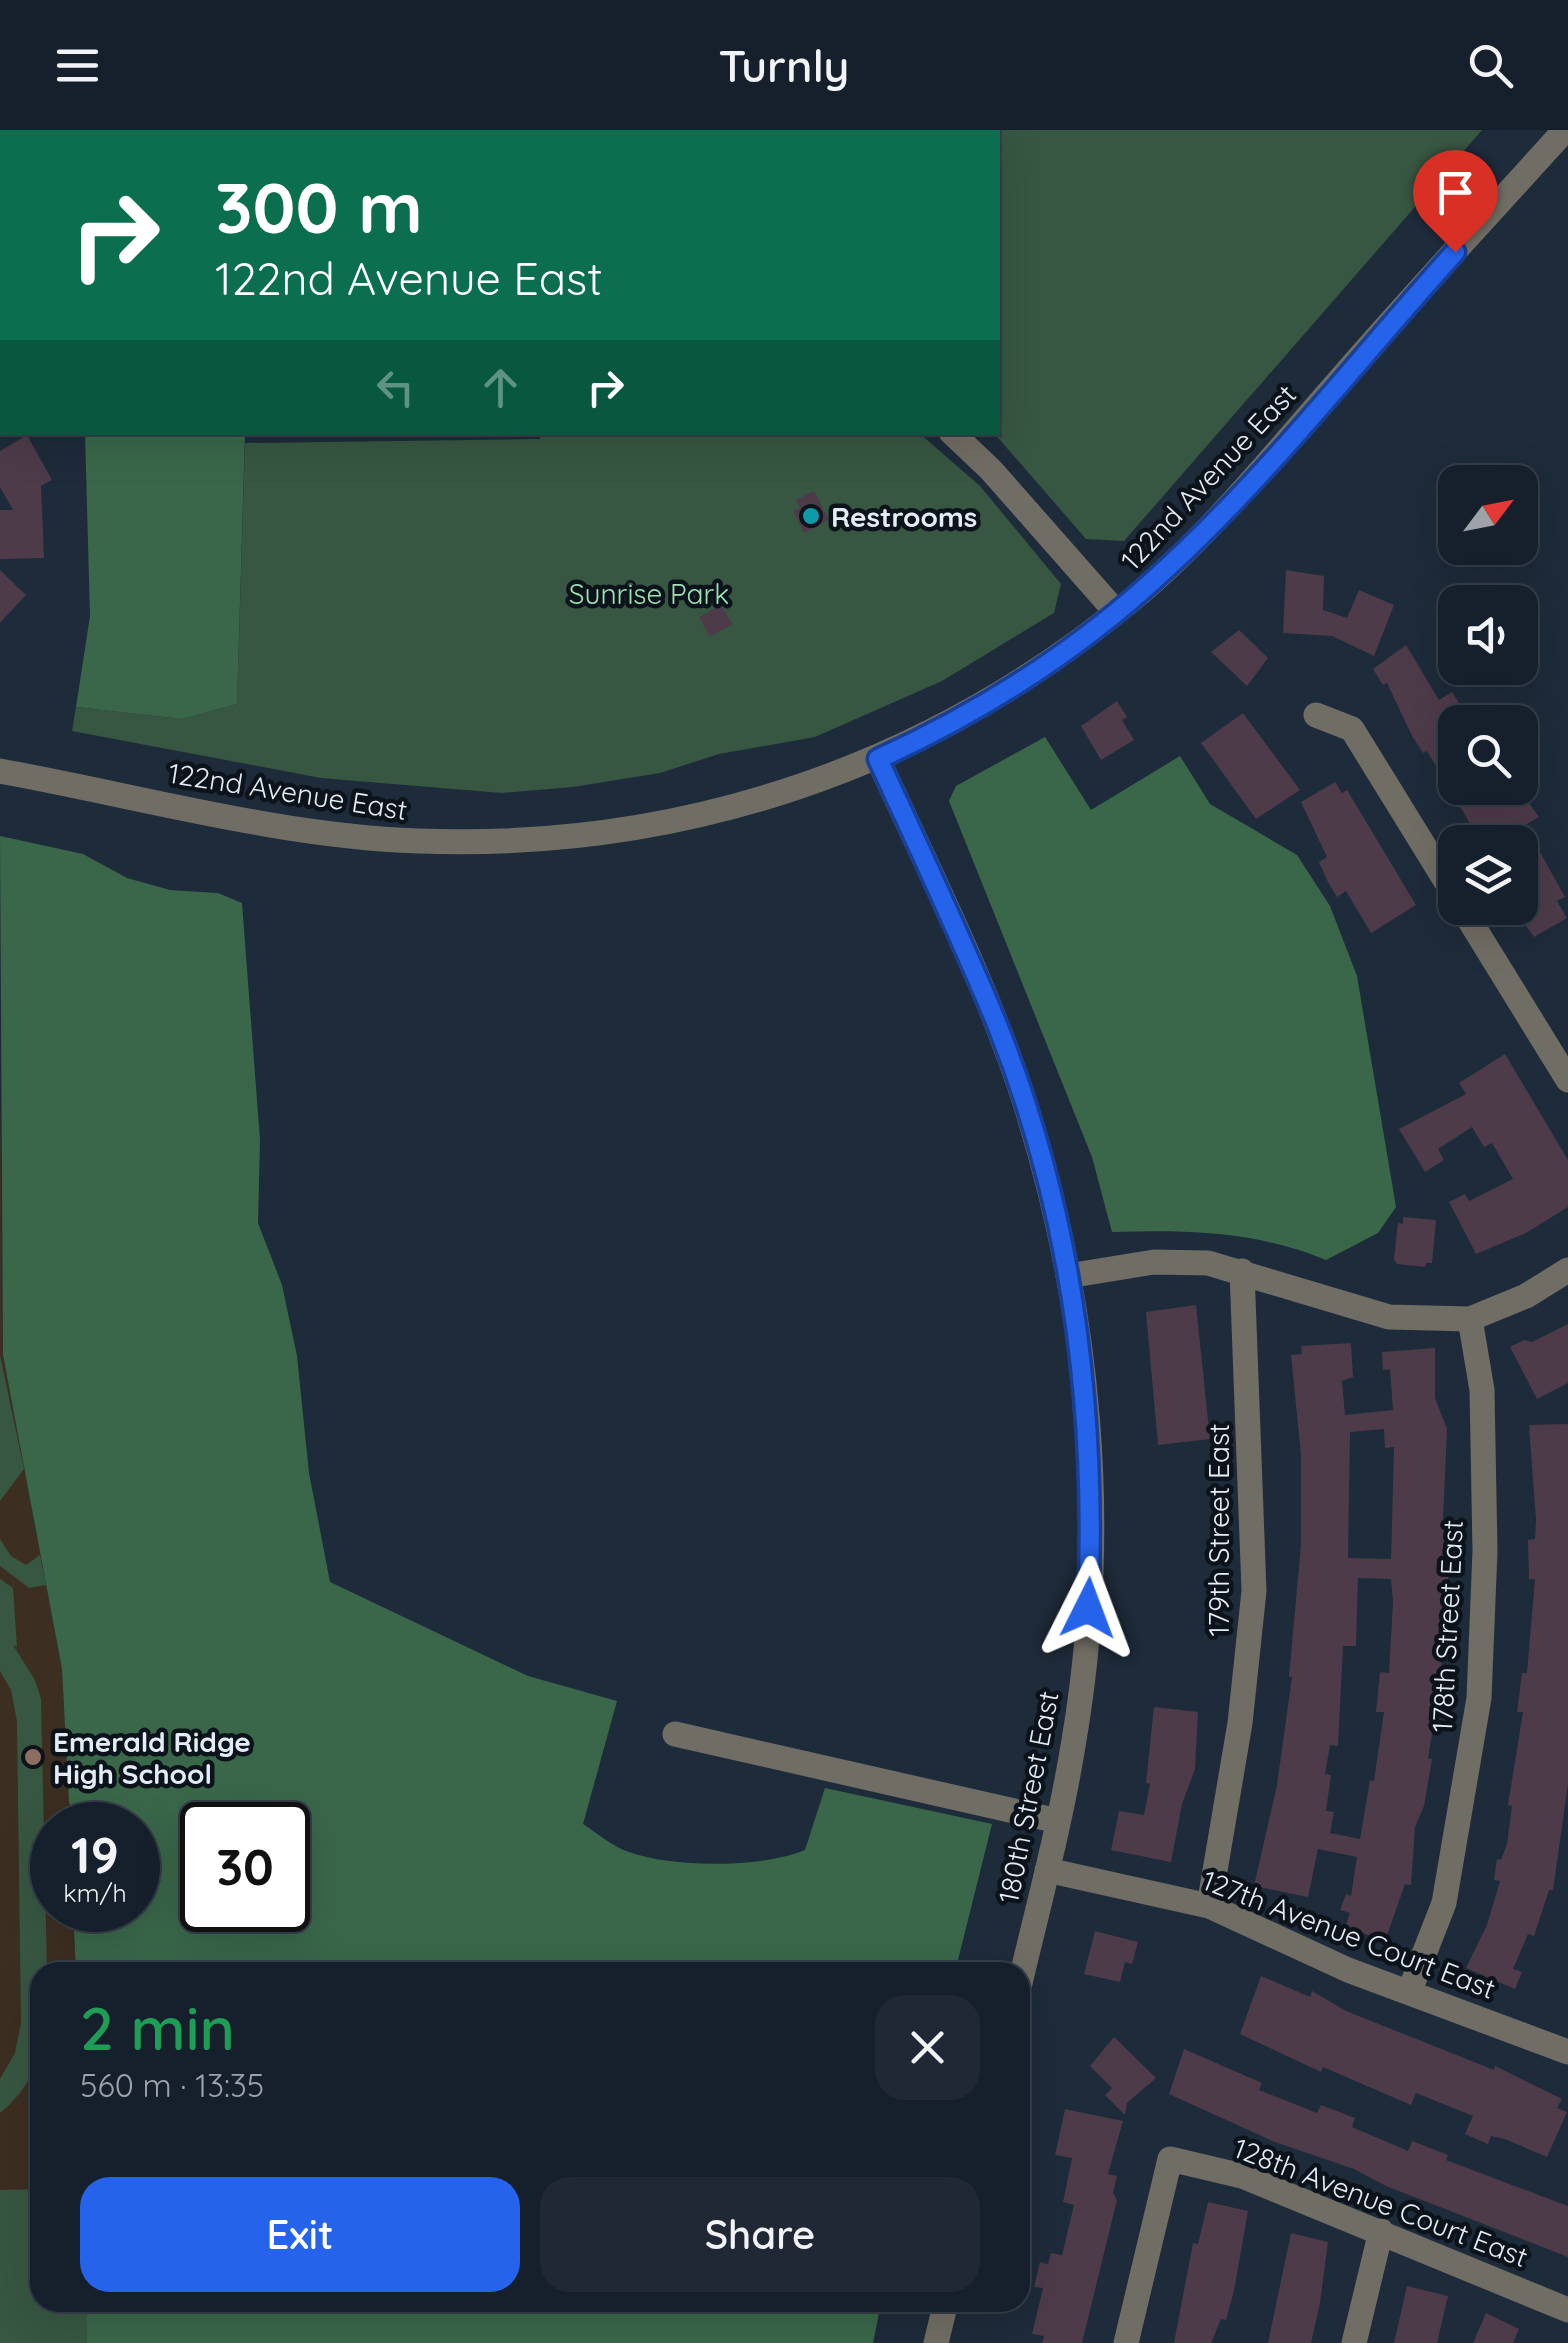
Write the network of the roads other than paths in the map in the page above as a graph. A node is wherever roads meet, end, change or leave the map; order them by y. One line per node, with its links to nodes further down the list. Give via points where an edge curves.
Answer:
1 (1565, 130): 3 (street, 122nd Avenue East, via 1231,504)
2 (954, 435): 3 (street)
3 (1116, 612): 5 (street, 122nd Avenue East, via 984,705)
4 (1316, 715): 7 (street, via 1352,729)
5 (878, 759): 6 (street, 122nd Avenue East, via 791,792 685,820 502,842 414,841 291,827); 12 (street, 180th Street East, via 996,1023 1051,1192)
6 (0, 771)
7 (1438, 868)
8 (1472, 925): 9 (street)
9 (1568, 1080)
10 (1568, 1270): 13 (street)
11 (1242, 1271): 12 (street, via 1208,1262 1154,1262); 13 (street, via 1389,1318); 17 (street, 179th Street East, via 1254,1590 1240,1724)
12 (1068, 1276): 15 (street, 180th Street East, via 1088,1406 1092,1493 1087,1636)
13 (1470, 1319): 19 (street, 178th Street East, via 1482,1390 1479,1698 1444,1903)
14 (676, 1734): 15 (street)
15 (1058, 1821): 16 (street, 180th Street East)
16 (1047, 1870): 17 (street, 127th Avenue Court East); 18 (street, 180th Street East)
17 (1208, 1906): 19 (street, 127th Avenue Court East, via 1348,1970)
18 (1025, 1962)
19 (1410, 1990): 20 (street, 127th Avenue Court East)
20 (1568, 2052)
21 (1381, 2230): 22 (street, 128th Avenue Court East); 25 (street, 128th Avenue Court East, via 1242,2176 1170,2159); 26 (street)
22 (1568, 2310)
23 (944, 2312): 24 (street)
24 (936, 2343)
25 (1126, 2343)
26 (1354, 2343)

